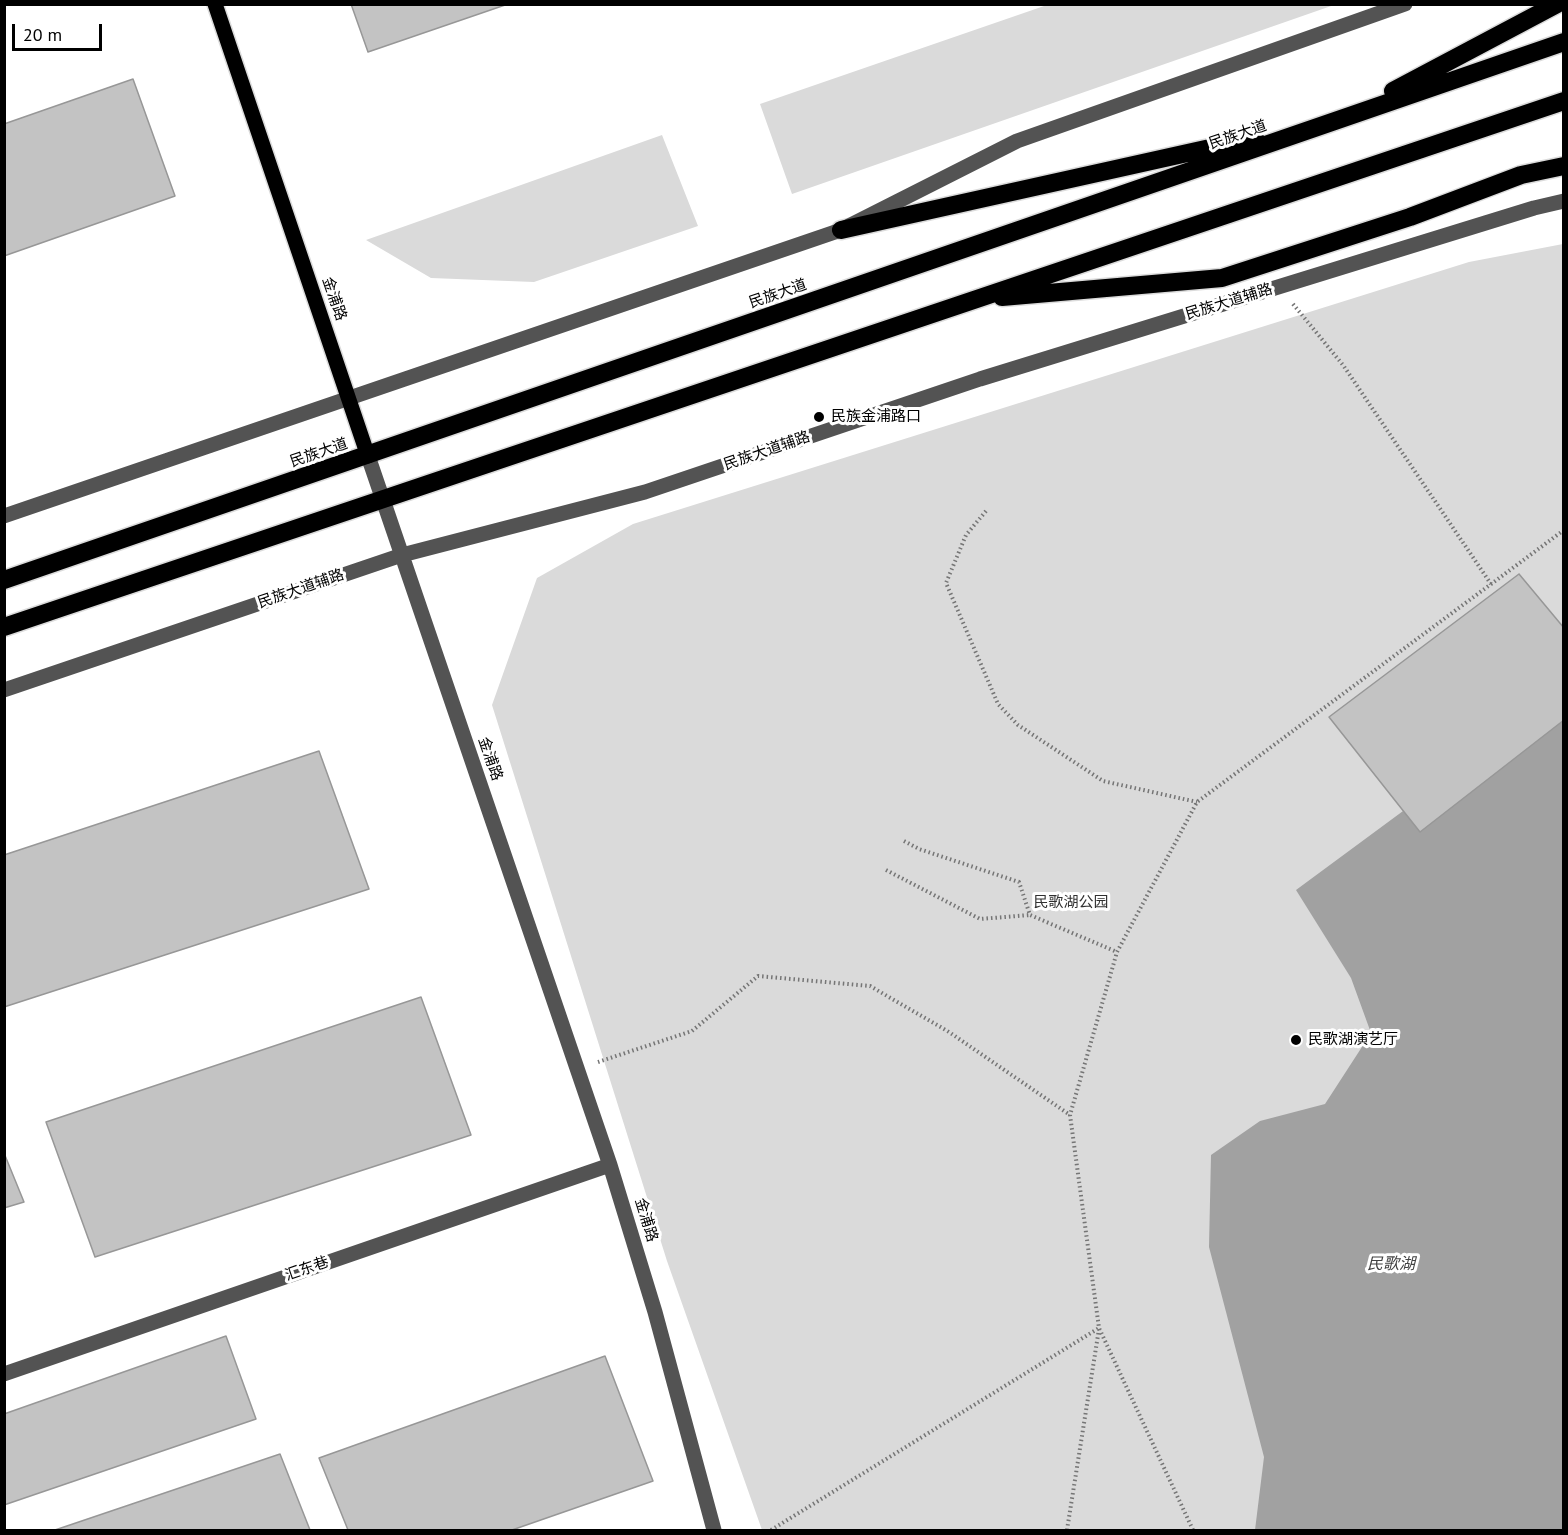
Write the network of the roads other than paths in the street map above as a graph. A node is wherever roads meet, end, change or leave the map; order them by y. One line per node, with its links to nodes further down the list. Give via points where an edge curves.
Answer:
1 (215, 4): 12 (main road, 金浦路)
2 (1405, 4): 4 (street)
3 (1557, 4): 7 (highway)
4 (1373, 10): 10 (street, via 1017,141)
5 (1563, 42): 7 (highway, 民族大道)
6 (1563, 100): 11 (highway)
7 (1341, 118): 10 (highway); 13 (highway, 民族大道)
8 (1563, 166): 11 (highway, via 1521,175 1410,217 1222,278)
9 (1563, 201): 16 (street, 民族大道辅路, via 980,379 645,492)
10 (841, 230): 12 (street)
11 (972, 299): 14 (highway)
12 (348, 399): 13 (main road, 金浦路); 15 (street)
13 (368, 456): 14 (street, 金浦路); 17 (highway, 民族大道)
14 (382, 498): 16 (street, 金浦路); 18 (highway)
15 (4, 516)
16 (402, 555): 19 (street, 民族大道辅路); 20 (street, 金浦路)
17 (4, 580)
18 (4, 627)
19 (4, 690)
20 (610, 1165): 21 (street, 汇东巷); 22 (street, 金浦路)
21 (4, 1374)
22 (714, 1530)

